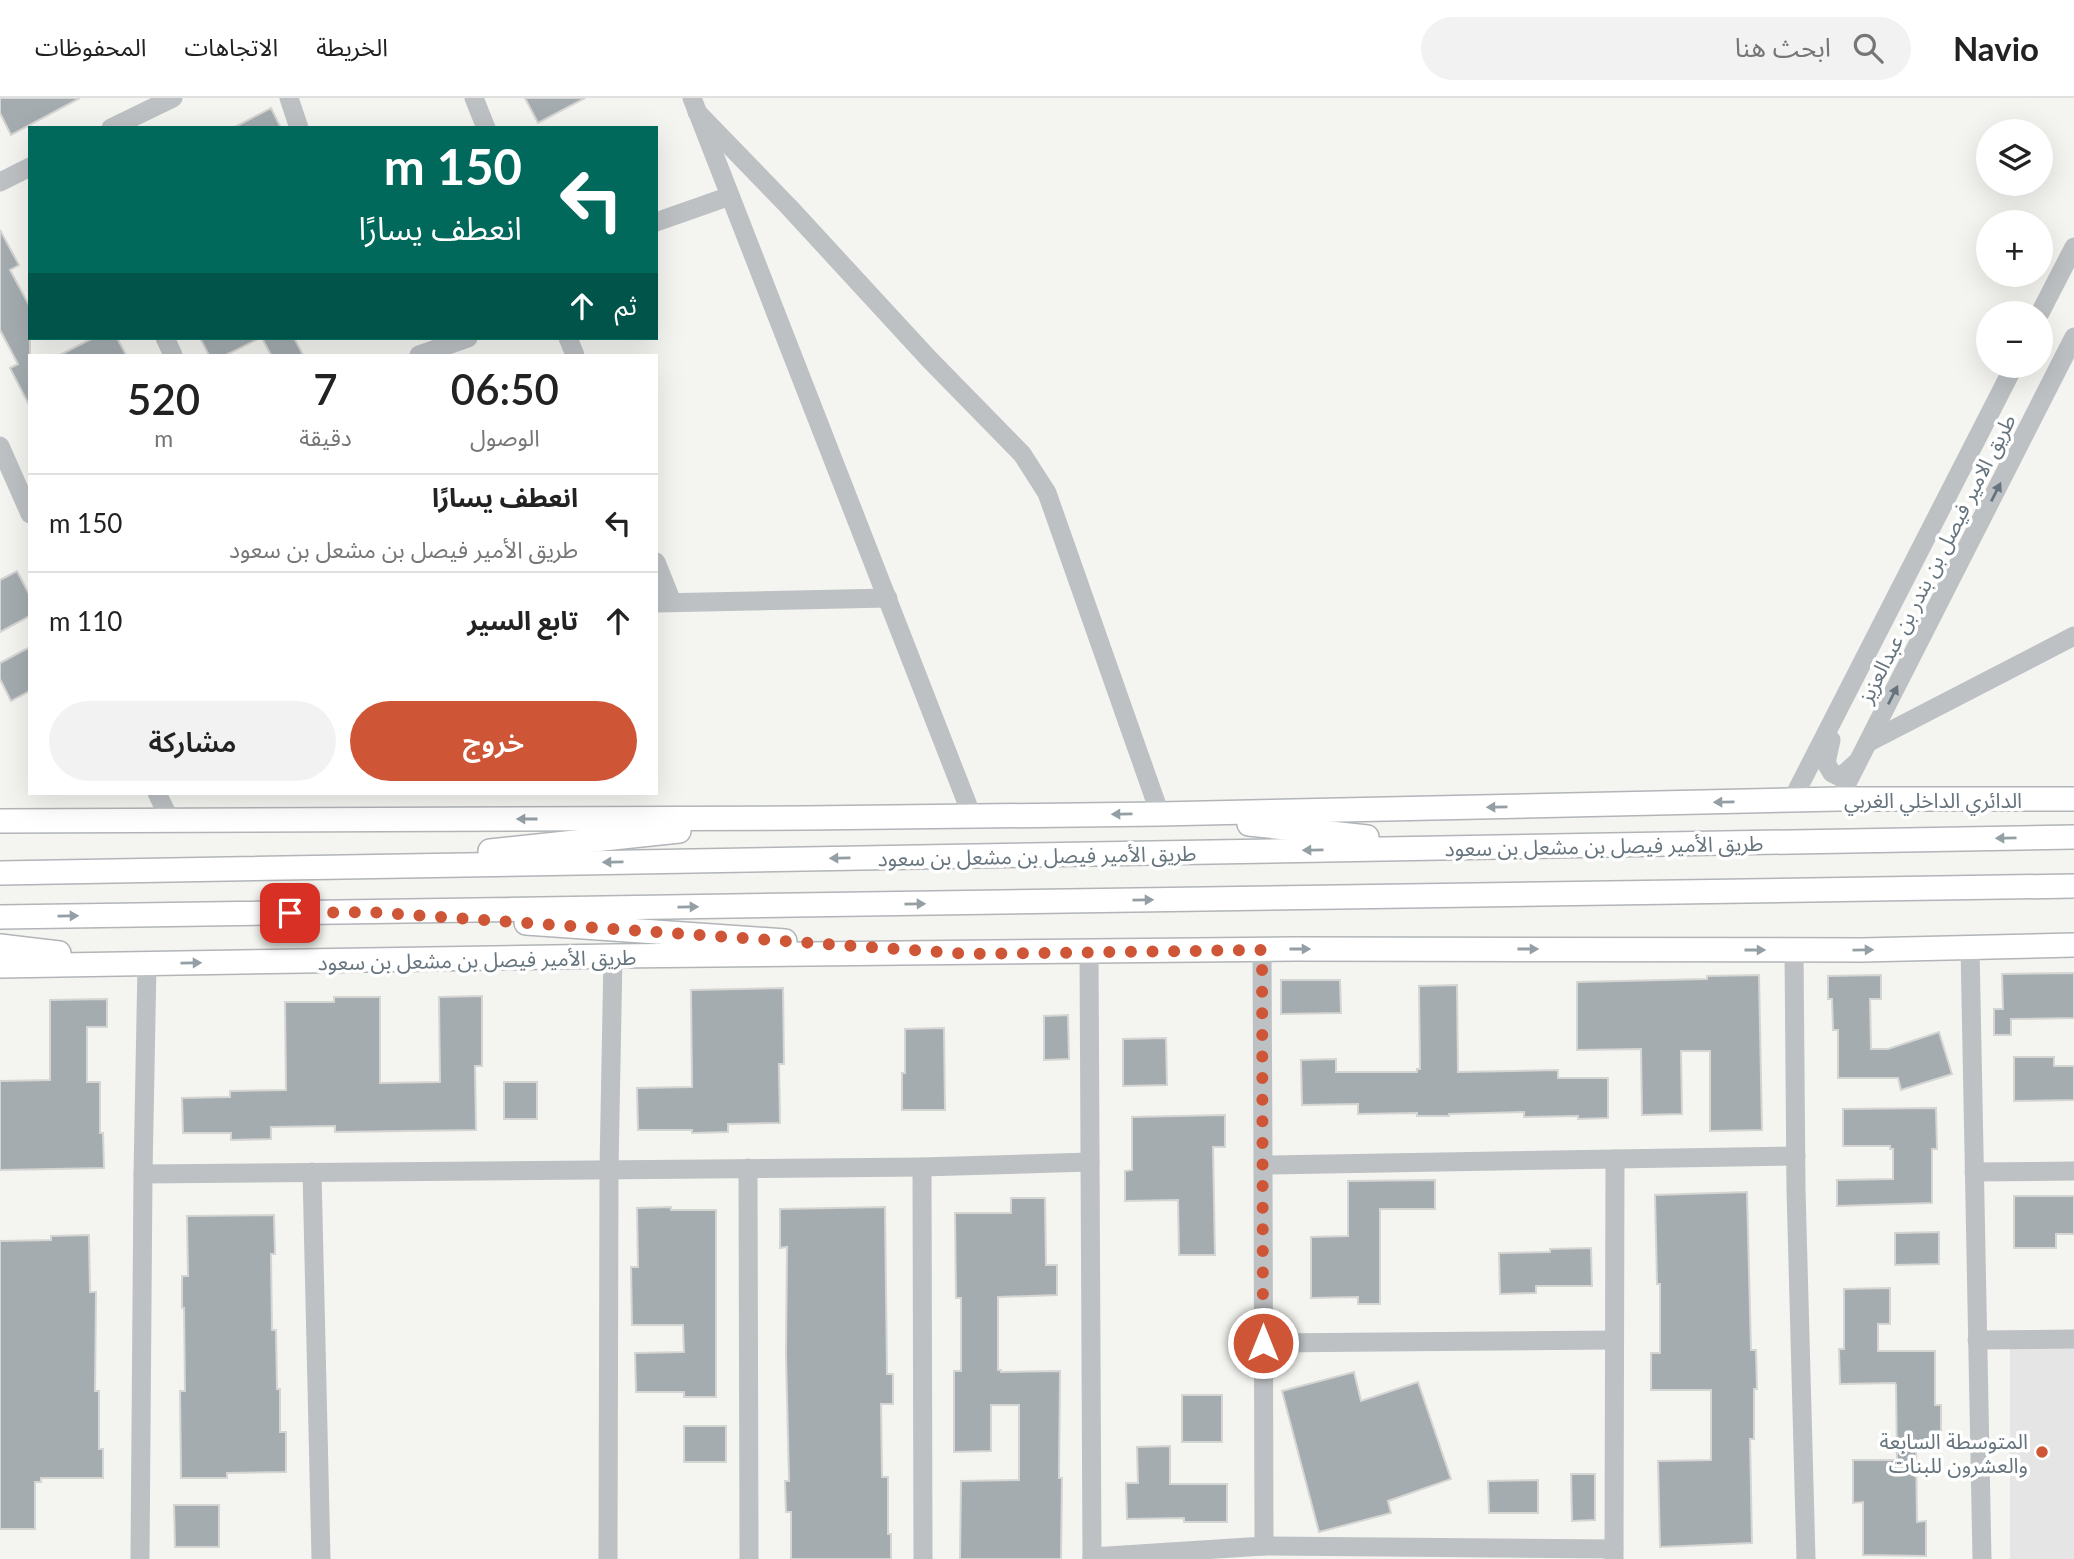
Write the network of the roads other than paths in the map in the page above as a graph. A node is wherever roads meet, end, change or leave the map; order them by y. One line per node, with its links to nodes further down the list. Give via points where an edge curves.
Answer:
1 (173, 98): 5 (street)
2 (289, 98): 6 (street)
3 (474, 98): 7 (street)
4 (694, 105): 10 (street); 31 (street, via 1028,463 1047,493)
5 (115, 126)
6 (298, 126)
7 (485, 126)
8 (28, 168): 9 (street)
9 (0, 182)
10 (730, 196): 11 (street); 21 (street)
11 (658, 221)
12 (2074, 247): 13 (street)
13 (2046, 301)
14 (2074, 338): 25 (street, طريق الامير فيصل بن بندر بن عبدالعزيز, one-way to 14)
15 (462, 340): 16 (street)
16 (422, 354)
17 (2008, 378): 24 (street, طريق الامير فيصل بن بندر بن عبدالعزيز)
18 (0, 446): 19 (street)
19 (28, 509)
20 (658, 572): 22 (street)
21 (888, 598): 22 (street); 32 (street)
22 (664, 603)
23 (2074, 636): 25 (street)
24 (1837, 715): 26 (street, via 1826,763 1838,776); 29 (street, طريق الامير فيصل بن بندر بن عبدالعزيز)
25 (1869, 742): 26 (street, طريق الامير فيصل بن بندر بن عبدالعزيز)
26 (1860, 760): 30 (street, طريق الامير فيصل بن بندر بن عبدالعزيز)
27 (159, 795): 34 (street)
28 (2074, 799): 30 (main road, الدائري الداخلي الغربي)
29 (1792, 800): 30 (main road, الدائري الداخلي الغربي); 31 (main road, الدائري الداخلي الغربي, one-way to 31)
30 (1839, 800)
31 (1160, 814): 32 (main road, one-way to 32); 37 (main road)
32 (972, 816): 33 (main road)
33 (807, 818): 34 (main road, one-way to 34); 38 (main road)
34 (170, 820): 35 (main road)
35 (0, 821)
36 (2074, 837): 37 (main road, طريق الأمير فيصل بن مشعل بن سعود, one-way to 37)
37 (1461, 848): 38 (main road, طريق الأمير فيصل بن مشعل بن سعود, one-way to 38)
38 (345, 867): 39 (main road, طريق الأمير فيصل بن مشعل بن سعود)
39 (0, 873)
40 (2074, 886): 41 (main road, one-way to 40)
41 (369, 912): 42 (main road, one-way to 41); 49 (main road)
42 (0, 917)
43 (2074, 945): 45 (main road, طريق الأمير فيصل بن مشعل بن سعود)
44 (0, 946): 51 (main road)
45 (1970, 947): 47 (main road, طريق الأمير فيصل بن مشعل بن سعود, one-way to 45); 62 (street)
46 (1262, 950): 47 (main road, طريق الأمير فيصل بن مشعل بن سعود, one-way to 47); 48 (main road, طريق الأمير فيصل بن مشعل بن سعود); 56 (street)
47 (1794, 950): 53 (street)
48 (1089, 951): 49 (main road, طريق الأمير فيصل بن مشعل بن سعود); 55 (street)
49 (970, 954): 50 (main road, طريق الأمير فيصل بن مشعل بن سعود)
50 (613, 956): 51 (main road, طريق الأمير فيصل بن مشعل بن سعود, one-way to 50); 59 (street)
51 (148, 964): 52 (main road, طريق الأمير فيصل بن مشعل بن سعود); 63 (street)
52 (0, 966)
53 (1796, 1156): 54 (street); 76 (street)
54 (1615, 1159): 56 (street); 65 (street)
55 (1090, 1162): 57 (street); 70 (street)
56 (1263, 1165): 67 (street)
57 (922, 1167): 58 (street); 75 (street)
58 (748, 1168): 59 (street); 74 (street)
59 (609, 1169): 61 (street); 73 (street)
60 (2074, 1171): 62 (street)
61 (312, 1172): 63 (street); 72 (street)
62 (1974, 1172): 66 (street)
63 (143, 1174): 71 (street)
64 (2074, 1339): 66 (street)
65 (1615, 1340): 67 (street); 69 (street)
66 (1977, 1340): 77 (street)
67 (1263, 1343): 68 (street)
68 (1264, 1546): 69 (street); 70 (street)
69 (1614, 1554)
70 (1092, 1558)
71 (140, 1559)
72 (321, 1559)
73 (608, 1559)
74 (749, 1559)
75 (923, 1559)
76 (1806, 1559)
77 (1982, 1559)

